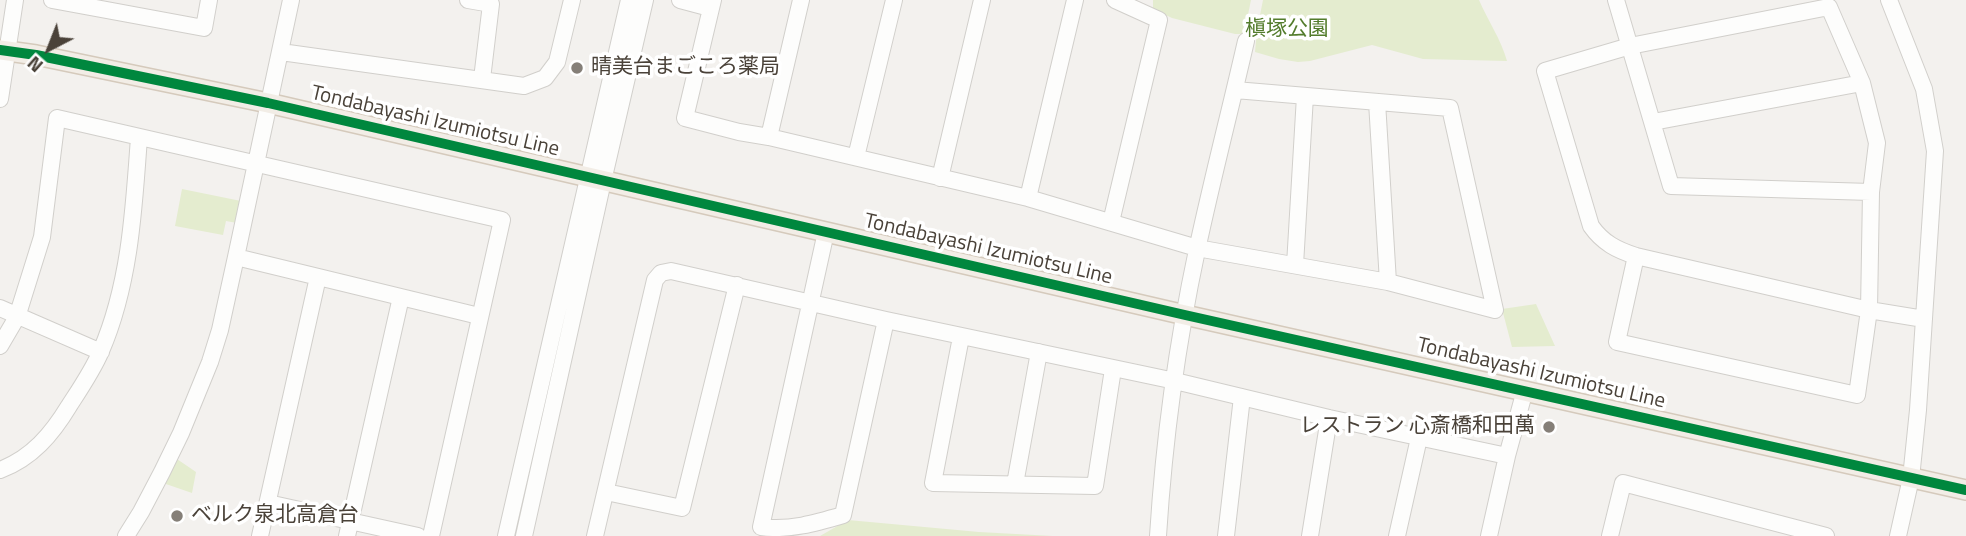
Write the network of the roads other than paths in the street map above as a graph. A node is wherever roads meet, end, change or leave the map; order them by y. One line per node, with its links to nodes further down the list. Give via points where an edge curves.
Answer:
1 (15, 0): 21 (street)
2 (52, 0): 3 (street, via 204,28)
3 (209, 0)
4 (291, 0): 22 (street)
5 (468, 0): 23 (street, via 491,4)
6 (572, 0): 23 (street, via 557,62 545,78 524,86)
7 (629, 0): 36 (street)
8 (645, 0): 36 (street)
9 (680, 0): 18 (street)
10 (802, 0): 32 (street)
11 (894, 0): 33 (street)
12 (982, 0): 35 (street)
13 (1075, 0): 38 (street)
14 (1115, 0): 39 (street, via 1159,20)
15 (1616, 0): 20 (street)
16 (1889, 0): 55 (street, via 1924,89 1935,150)
17 (1828, 3): 20 (street); 24 (street)
18 (712, 4): 32 (street, via 685,118)
19 (1246, 41): 25 (street)
20 (1630, 46): 30 (street); 42 (street, via 1545,71 1591,226 1615,249)
21 (4, 51): 27 (street); 29 (main road, Tondabayashi Izumiotsu Line)
22 (281, 52): 23 (street); 29 (street)
23 (482, 79)
24 (1862, 83): 30 (street); 37 (street, via 1877,143)
25 (1235, 90): 26 (street); 41 (street)
26 (1305, 96): 28 (street); 44 (street)
27 (0, 99)
28 (1377, 102): 46 (street); 46 (street, via 1450,108 1495,310)
29 (268, 103): 34 (street); 36 (main road, Tondabayashi Izumiotsu Line)
30 (1653, 122): 37 (street, via 1671,186)
31 (139, 137): 34 (street); 54 (street, via 57,118 42,237); 59 (street, via 124,274)
32 (769, 137): 33 (street)
33 (856, 157): 35 (street)
34 (255, 163): 43 (street); 53 (street, via 502,220)
35 (940, 178): 38 (street)
36 (595, 179): 40 (main road, Tondabayashi Izumiotsu Line); 79 (street); 80 (street)
37 (1871, 192): 51 (street)
38 (1028, 198): 39 (street)
39 (1111, 222): 41 (street)
40 (826, 232): 49 (street); 52 (main road, Tondabayashi Izumiotsu Line)
41 (1197, 248): 44 (street); 52 (street)
42 (1636, 256): 51 (street); 51 (street, via 1617,342 1857,395)
43 (236, 257): 45 (street); 75 (street, via 210,362 167,463)
44 (1295, 265): 46 (street)
45 (318, 277): 48 (street); 73 (street)
46 (1388, 282)
47 (737, 285): 49 (street); 72 (street, via 671,271 655,280); 72 (street, via 682,508)
48 (401, 297): 53 (street); 74 (street)
49 (812, 303): 56 (street); 56 (street, via 761,527 776,529 843,515)
50 (0, 308): 54 (street)
51 (1869, 310): 55 (street)
52 (1185, 315): 62 (street); 63 (main road, Tondabayashi Izumiotsu Line)
53 (479, 316): 78 (street)
54 (17, 317): 58 (street); 59 (street)
55 (1924, 319): 69 (street)
56 (886, 320): 57 (street)
57 (961, 337): 60 (street); 70 (street, via 933,483)
58 (0, 346)
59 (101, 352): 68 (street, via 50,434 36,450)
60 (1039, 352): 61 (street); 70 (street)
61 (1113, 369): 62 (street); 70 (street, via 1095,486)
62 (1175, 381): 64 (street); 82 (street)
63 (1525, 390): 67 (street); 69 (main road, Tondabayashi Izumiotsu Line)
64 (1242, 397): 65 (street); 83 (street)
65 (1329, 418): 66 (street); 84 (street)
66 (1419, 438): 67 (street); 85 (street)
67 (1507, 456): 86 (street)
68 (0, 470)
69 (1911, 478): 71 (main road, Tondabayashi Izumiotsu Line); 89 (street)
70 (1016, 484)
71 (1966, 490)
72 (606, 492): 81 (street)
73 (268, 503): 74 (street); 76 (street)
74 (348, 529): 77 (street)
75 (126, 536)
76 (260, 536)
77 (418, 536)
78 (431, 536)
79 (506, 536)
80 (524, 536)
81 (595, 536)
82 (1157, 536)
83 (1226, 536)
84 (1310, 536)
85 (1397, 536)
86 (1489, 536)
87 (1610, 536): 88 (street, via 1623,483)
88 (1826, 536)
89 (1898, 536)

